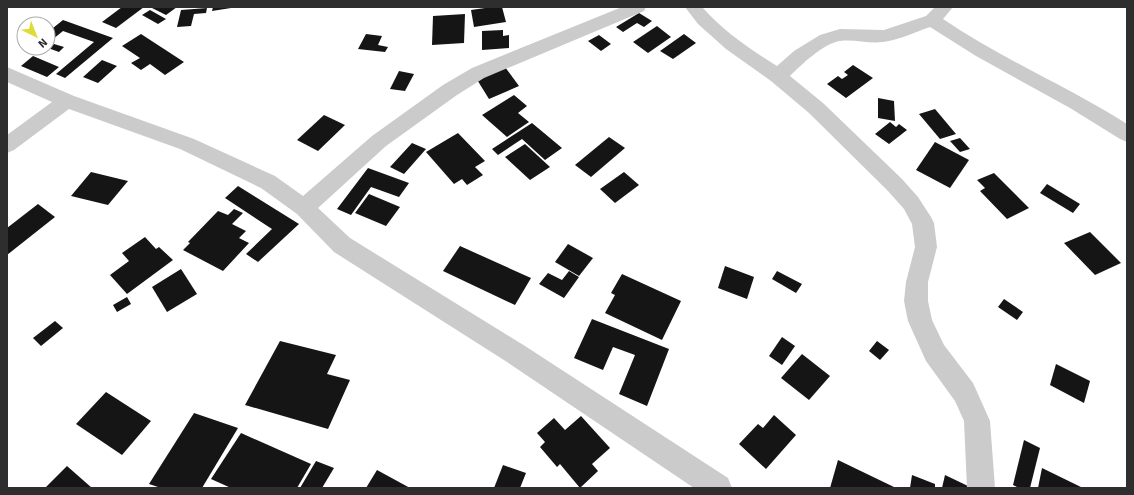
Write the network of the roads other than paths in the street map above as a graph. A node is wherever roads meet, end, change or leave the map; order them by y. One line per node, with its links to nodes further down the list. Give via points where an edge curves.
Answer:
1 (638, 7): 9 (street, via 478,73 379,141)
2 (693, 7): 5 (street, via 732,45)
3 (939, 13): 5 (street, via 885,36 840,35 826,40 800,55); 7 (street, via 954,35 1001,63 1071,99)
4 (7, 74): 6 (street)
5 (778, 76): 11 (street, via 816,108 895,185 924,223 926,248 917,282 916,301 920,321 935,353 964,392 977,421)
6 (66, 101): 8 (street); 9 (street, via 187,144 268,182)
7 (1127, 134)
8 (7, 145)
9 (304, 208): 10 (street, via 342,245 516,354)
10 (718, 488)
11 (981, 488)

